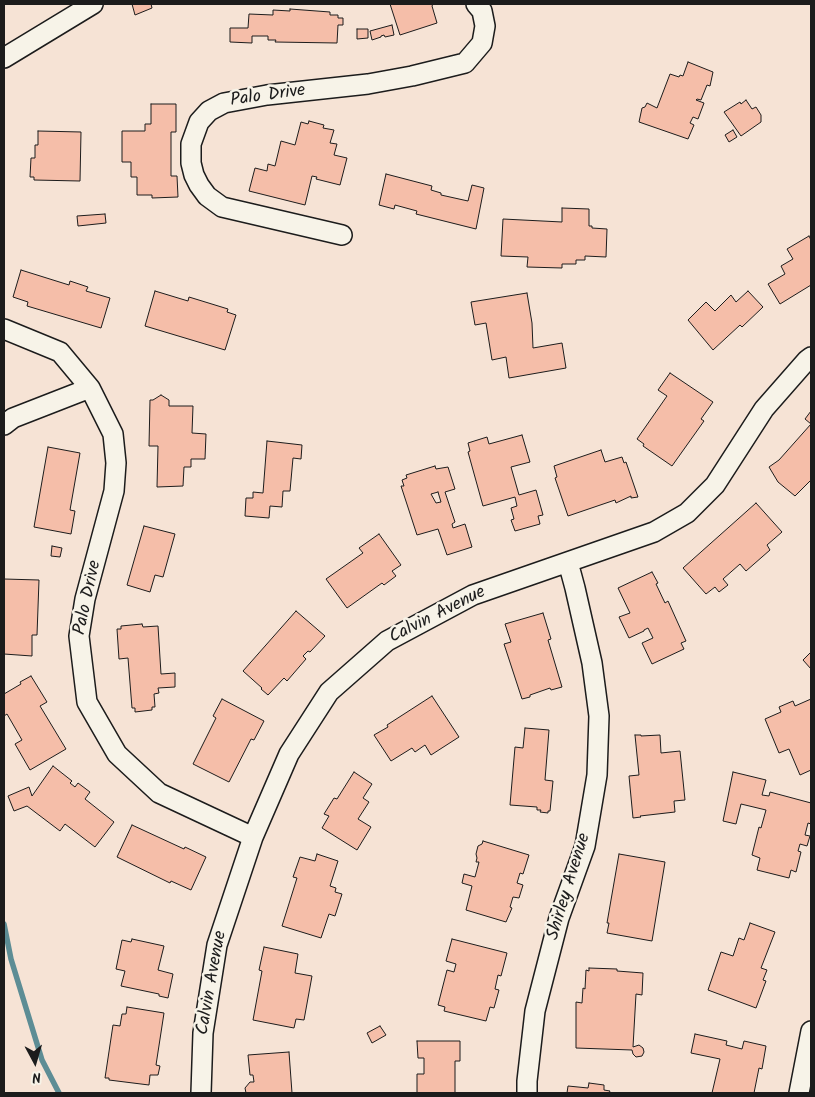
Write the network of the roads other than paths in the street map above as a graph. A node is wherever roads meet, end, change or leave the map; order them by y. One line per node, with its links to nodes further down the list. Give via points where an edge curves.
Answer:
1 (92, 4): 3 (street)
2 (476, 4): 4 (street, Palo Drive, via 482,11 485,26 482,43 465,63 368,84 224,103 209,111 199,122 191,144 191,163 198,186 207,196 222,206)
3 (4, 58)
4 (342, 235)
5 (4, 329): 7 (street, Palo Drive, via 60,352)
6 (811, 357): 9 (street, Calvin Avenue, via 764,410 715,485 687,513 654,532)
7 (90, 388): 8 (street, via 12,418); 10 (street, Palo Drive, via 112,434 116,463 114,491 85,599 79,636 88,702 117,754 159,793)
8 (4, 425)
9 (568, 562): 10 (street, Calvin Avenue, via 473,594 387,641 329,692 289,754); 13 (street, Shirley Avenue, via 592,663 599,716 597,775 586,846 559,918 535,1011)
10 (253, 837): 12 (street, Calvin Avenue, via 217,945 203,1033)
11 (811, 1031): 14 (street)
12 (201, 1093)
13 (527, 1093)
14 (798, 1093)

